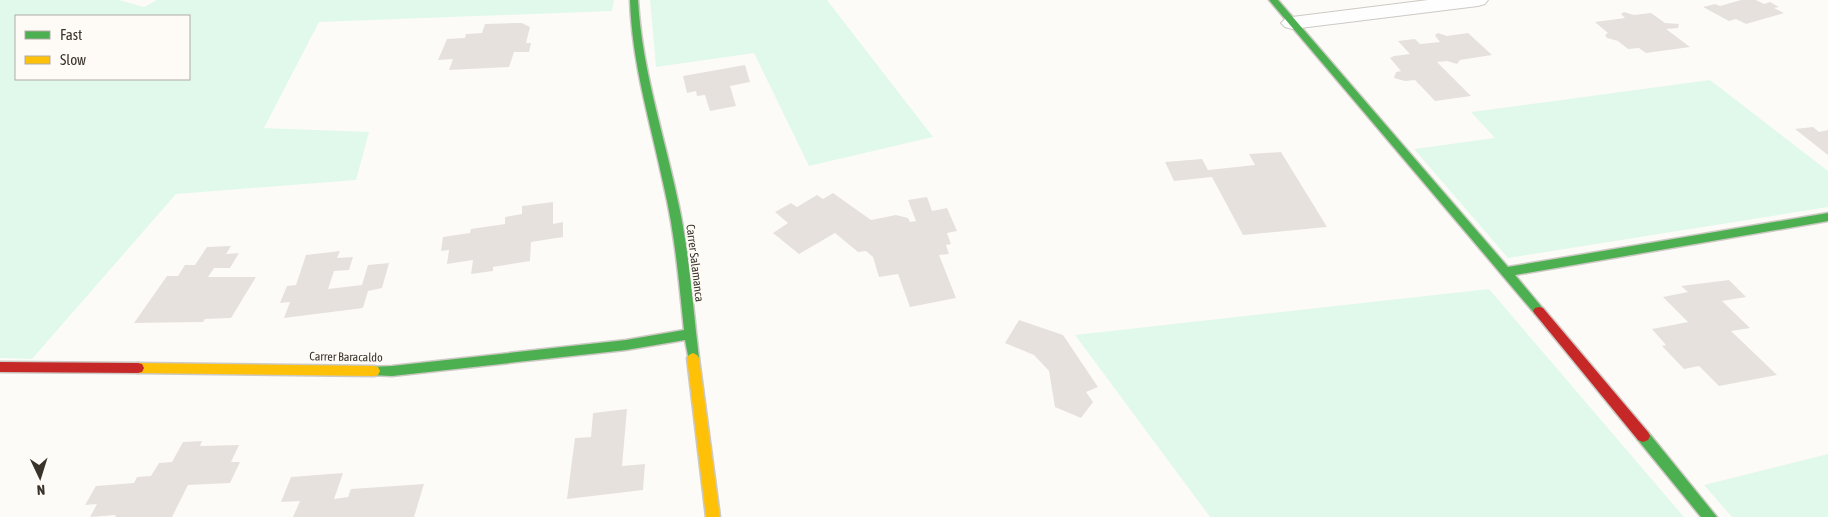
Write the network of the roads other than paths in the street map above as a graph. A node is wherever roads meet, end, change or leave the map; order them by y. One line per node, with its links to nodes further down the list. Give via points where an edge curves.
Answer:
1 (634, 0): 7 (street, Carrer Salamanca, via 642,80 659,139 674,214)
2 (1272, 0): 4 (street)
3 (1478, 0): 4 (street)
4 (1292, 23): 6 (street)
5 (1828, 217): 6 (street)
6 (1506, 272): 10 (street)
7 (690, 334): 8 (street, Carrer Baracaldo, via 626,346 392,371); 9 (street, Carrer Salamanca)
8 (0, 367)
9 (714, 517)
10 (1710, 517)

